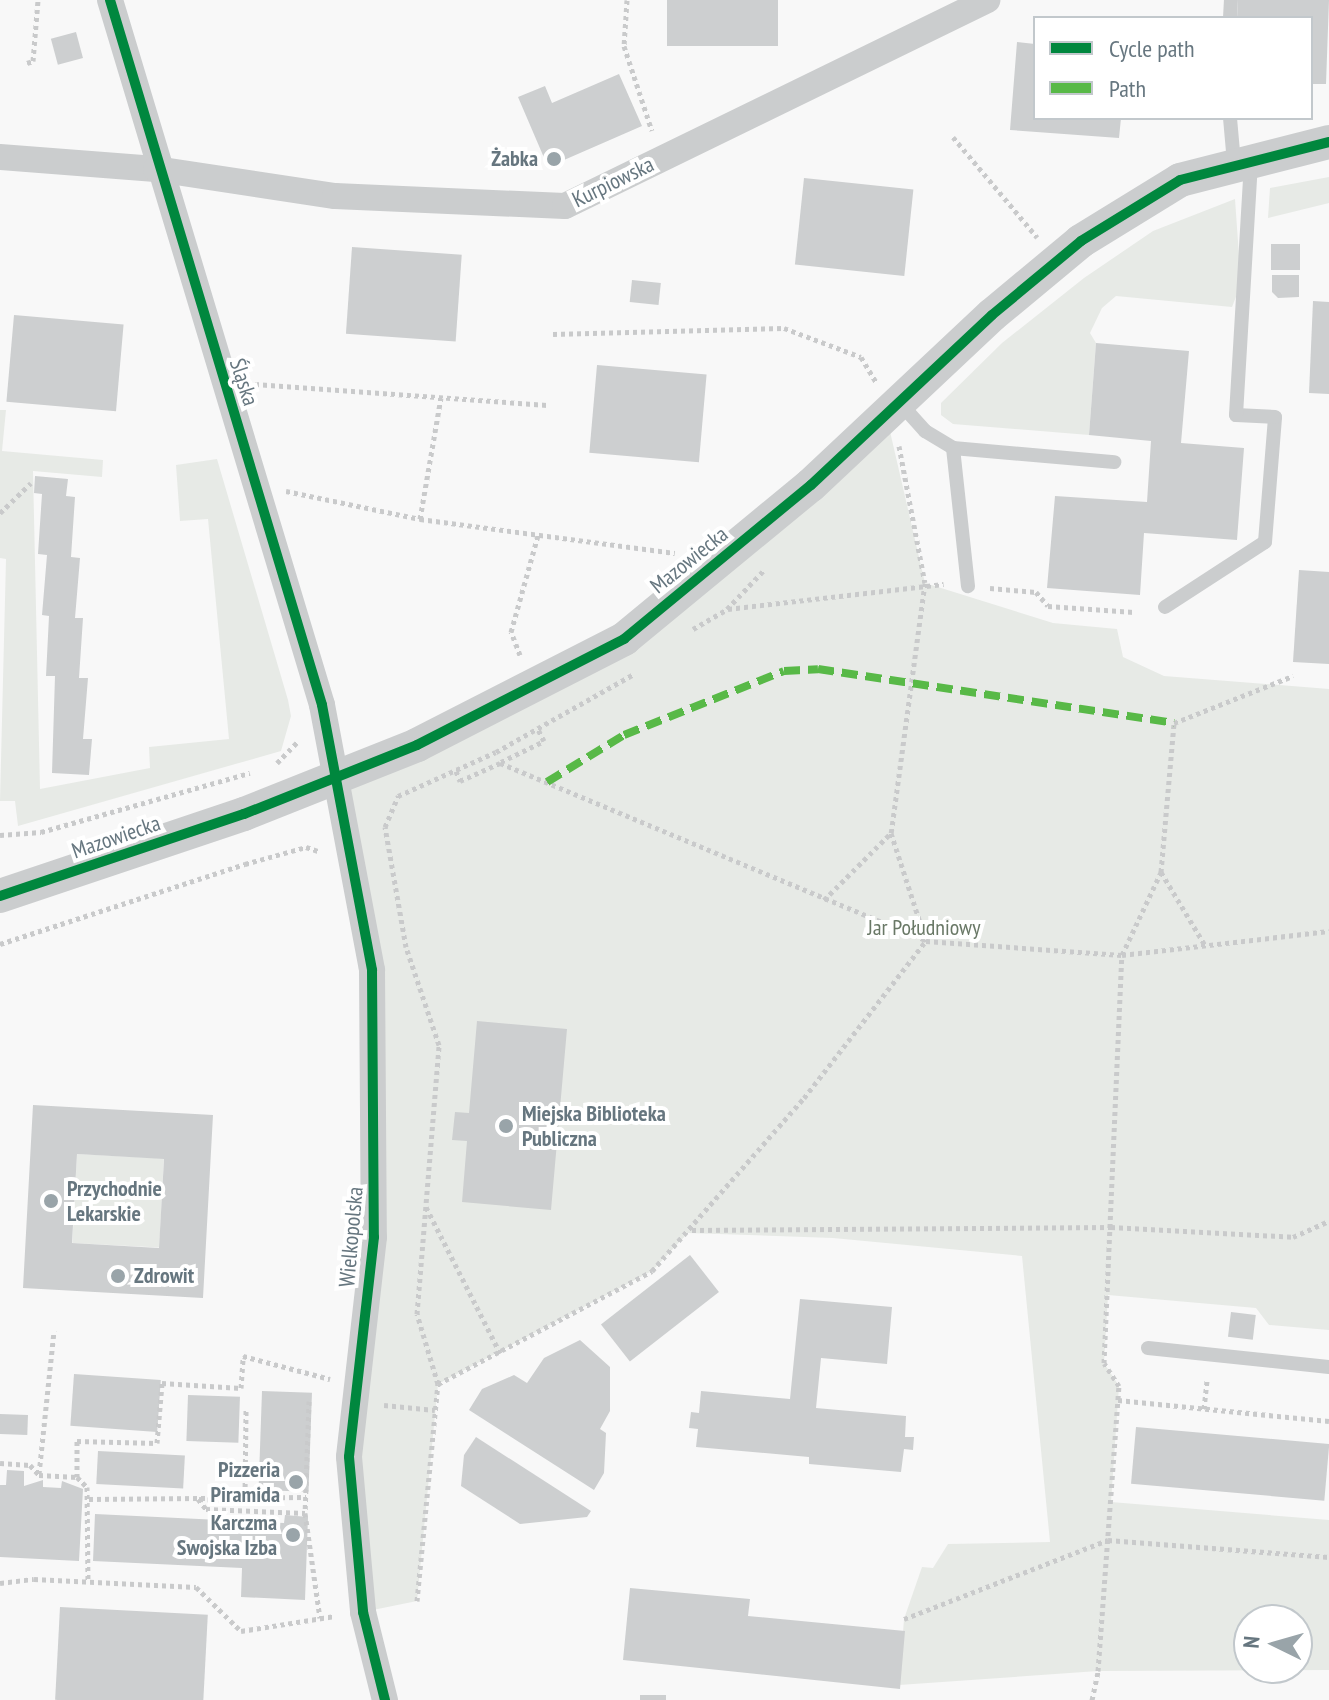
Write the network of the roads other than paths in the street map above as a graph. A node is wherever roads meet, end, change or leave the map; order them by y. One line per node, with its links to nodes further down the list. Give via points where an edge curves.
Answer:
1 (110, 0): 7 (street, Śląska)
2 (987, 0): 7 (street, Kurpiowska, via 565,206 335,196)
3 (1231, 120): 6 (lane)
4 (1329, 142): 6 (street, Mazowiecka)
5 (0, 157): 7 (street)
6 (1242, 161): 8 (street, Mazowiecka, via 1180,180 1081,241); 12 (lane, via 1254,184 1236,415 1275,417 1265,542)
7 (156, 169): 13 (street, Śląska, via 322,705)
8 (894, 389): 9 (lane, via 925,431); 13 (street, Mazowiecka, via 811,485 624,639 417,745)
9 (953, 448): 10 (lane); 11 (lane)
10 (1114, 462)
11 (968, 586)
12 (1165, 607)
13 (337, 776): 14 (street, Mazowiecka, via 125,856); 17 (street, Wielkopolska, via 372,970 374,1237 349,1457 363,1612)
14 (0, 896)
15 (1148, 1348): 16 (lane)
16 (1329, 1367)
17 (385, 1700)

